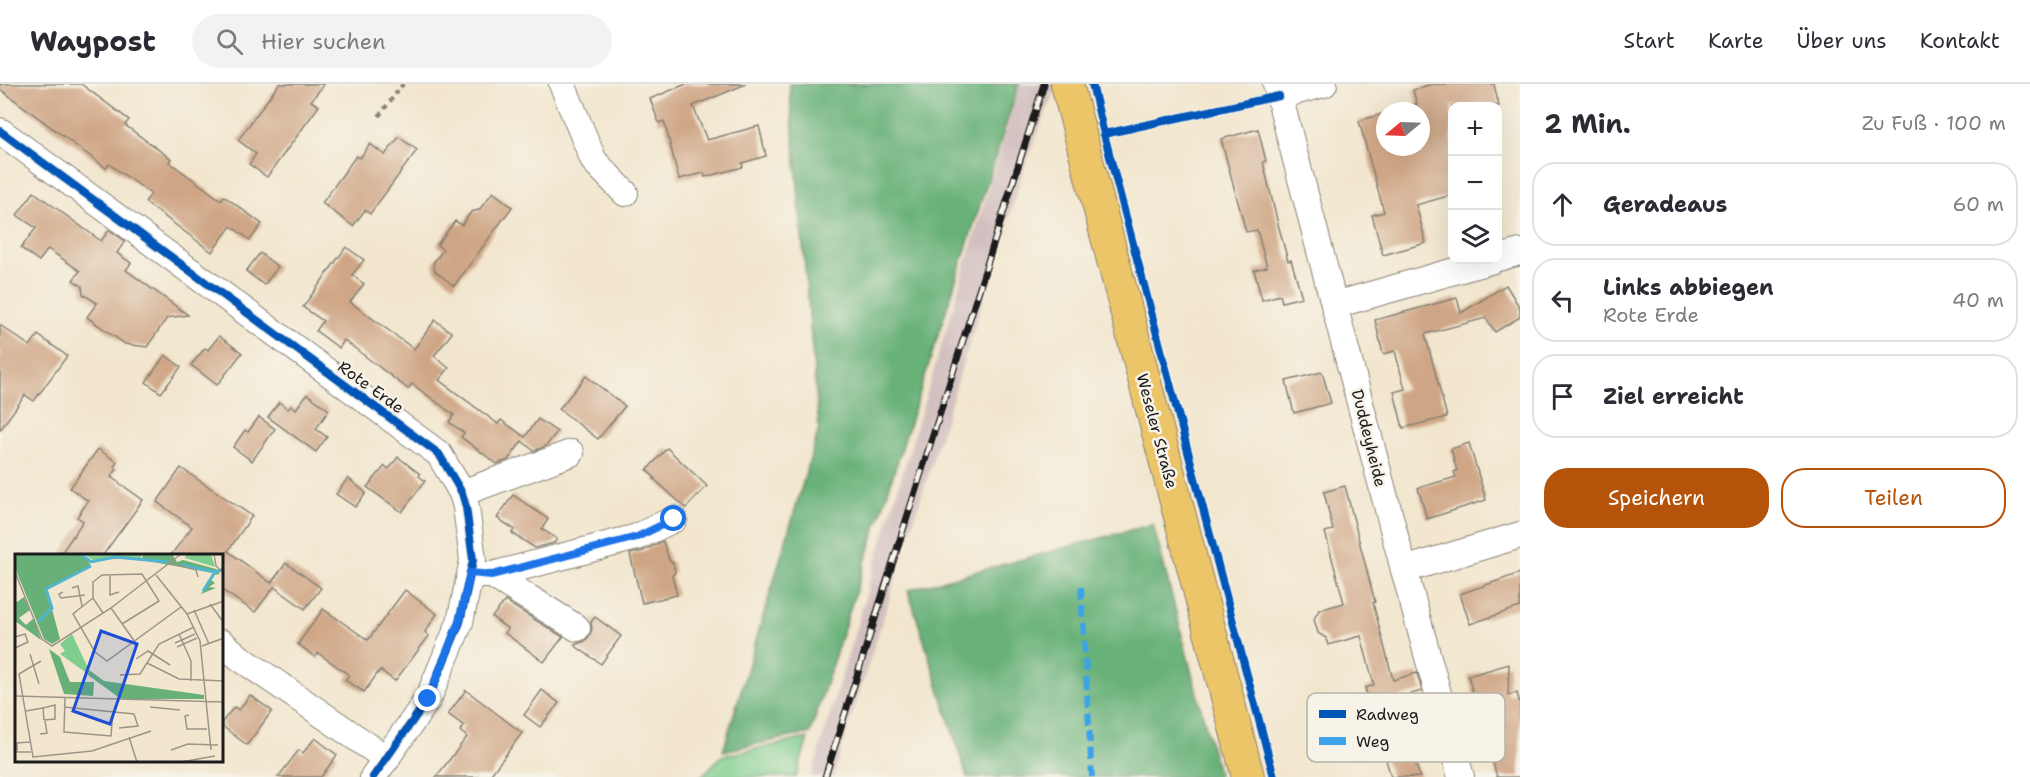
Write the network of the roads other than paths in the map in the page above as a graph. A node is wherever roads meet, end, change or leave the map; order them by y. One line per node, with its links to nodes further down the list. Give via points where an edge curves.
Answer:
1 (562, 84): 6 (street, via 594,161)
2 (1068, 84): 22 (main road, Weseler Straße)
3 (1324, 84): 4 (street, Duddeyheide)
4 (1277, 90): 10 (street, Duddeyheide)
5 (0, 131): 12 (street, Rote Erde, via 439,454)
6 (625, 193)
7 (1520, 252): 8 (street)
8 (1502, 257)
9 (1478, 264): 10 (street)
10 (1335, 305): 15 (street, Duddeyheide)
11 (571, 453): 12 (street)
12 (462, 493): 16 (street, Rote Erde, via 473,560)
13 (674, 519): 16 (street, via 637,537)
14 (1520, 536): 15 (street)
15 (1404, 570): 19 (street, Duddeyheide)
16 (481, 574): 17 (street); 21 (street, Rote Erde, via 428,699)
17 (577, 628)
18 (224, 645): 21 (street, Rote Erde)
19 (1438, 693)
20 (1457, 762): 23 (street, Duddeyheide)
21 (380, 768)
22 (1248, 777)
23 (1461, 777)

